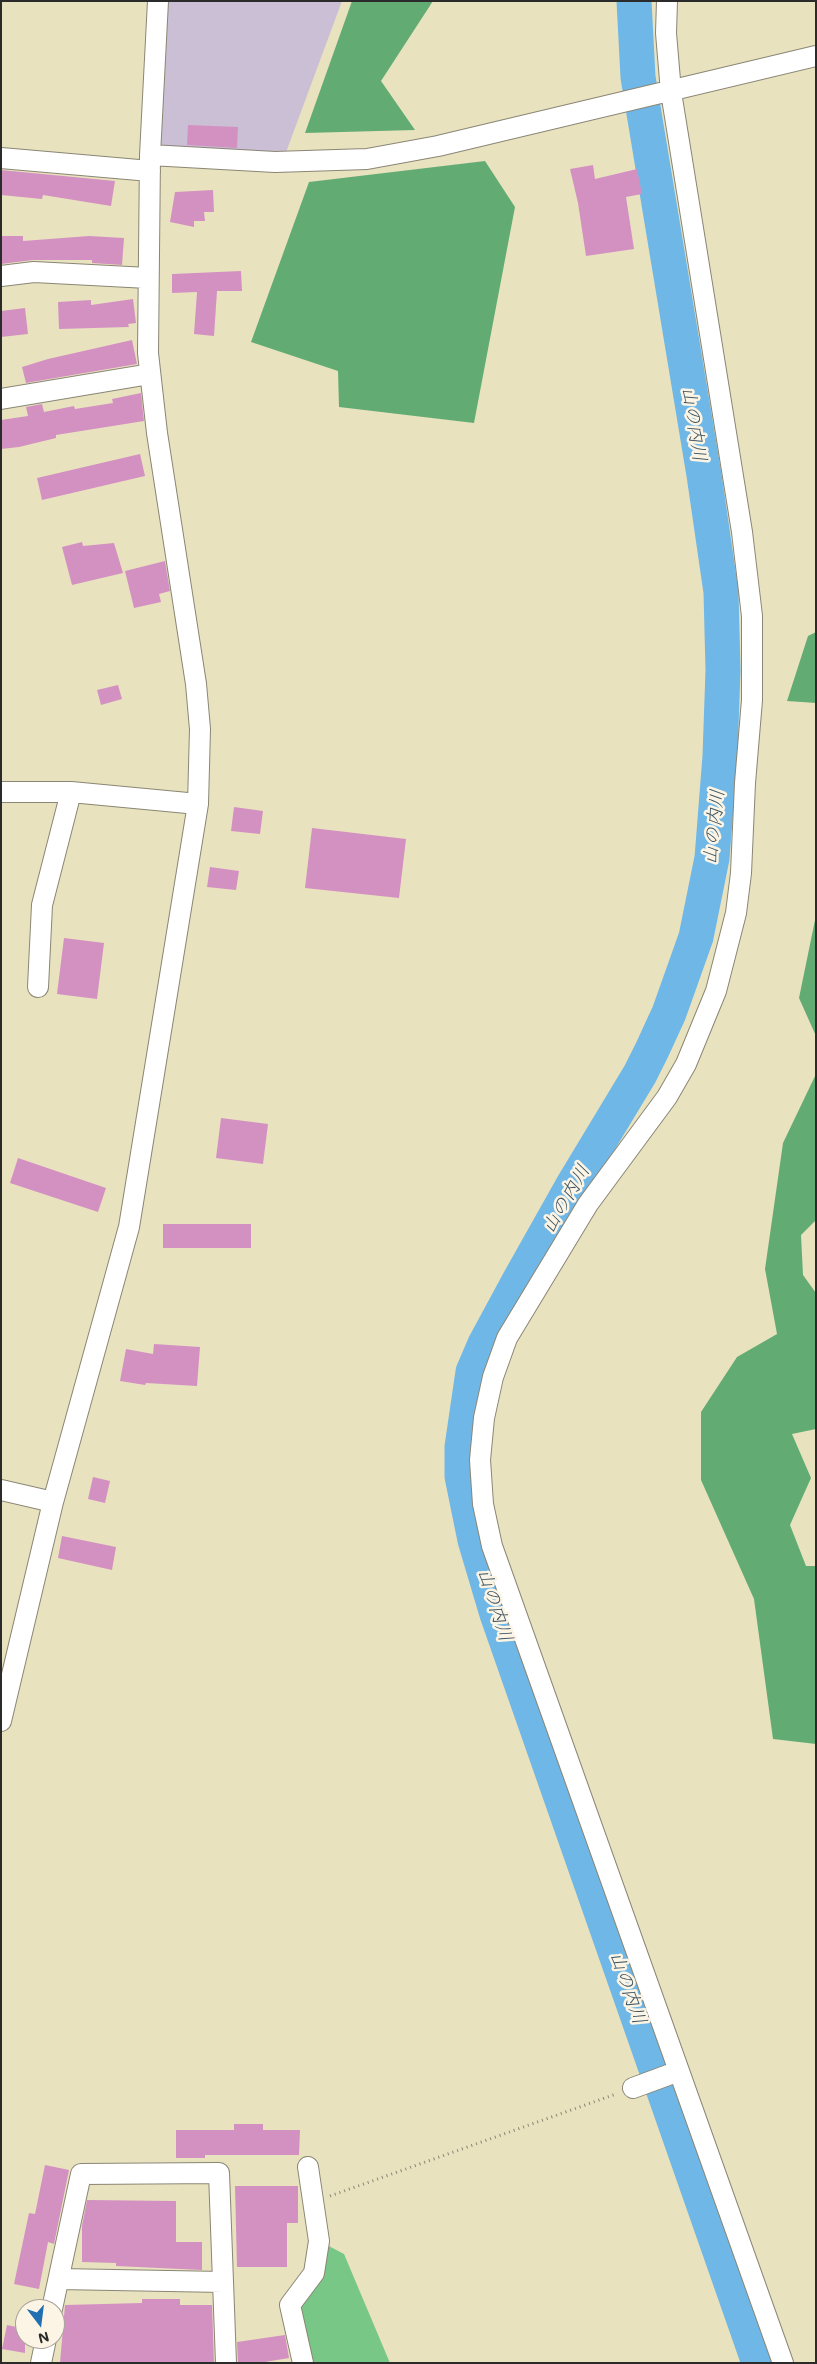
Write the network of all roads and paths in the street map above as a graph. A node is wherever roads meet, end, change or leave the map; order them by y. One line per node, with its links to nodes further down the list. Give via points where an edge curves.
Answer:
1 (158, 1): 6 (street)
2 (667, 1): 4 (street)
3 (816, 56): 4 (street)
4 (671, 92): 6 (street, via 367,160); 18 (street, via 742,532 752,616 752,700 736,913 716,991 686,1064 666,1097 588,1204 507,1338 491,1385 480,1460 483,1504 492,1546)
5 (1, 158): 6 (street)
6 (150, 163): 8 (street)
7 (1, 276): 8 (street, via 34,272)
8 (148, 278): 9 (street)
9 (150, 374): 10 (street); 13 (street, via 196,684 200,729)
10 (1, 399)
11 (1, 792): 12 (street)
12 (71, 792): 13 (street); 14 (street, via 42,905)
13 (198, 804): 16 (street, via 129,1227)
14 (38, 987)
15 (1, 1490): 16 (street)
16 (53, 1502): 17 (street)
17 (1, 1721)
18 (679, 2071): 19 (street); 29 (street)
19 (633, 2088): 21 (path)
20 (308, 2167): 21 (street)
21 (313, 2202): 28 (street, via 319,2241 314,2273 290,2305)
22 (59, 2279): 23 (street); 23 (street, via 81,2174 219,2173); 24 (street)
23 (223, 2282): 27 (street)
24 (54, 2299)
25 (44, 2349): 26 (street)
26 (41, 2363)
27 (226, 2363)
28 (303, 2363)
29 (783, 2363)

